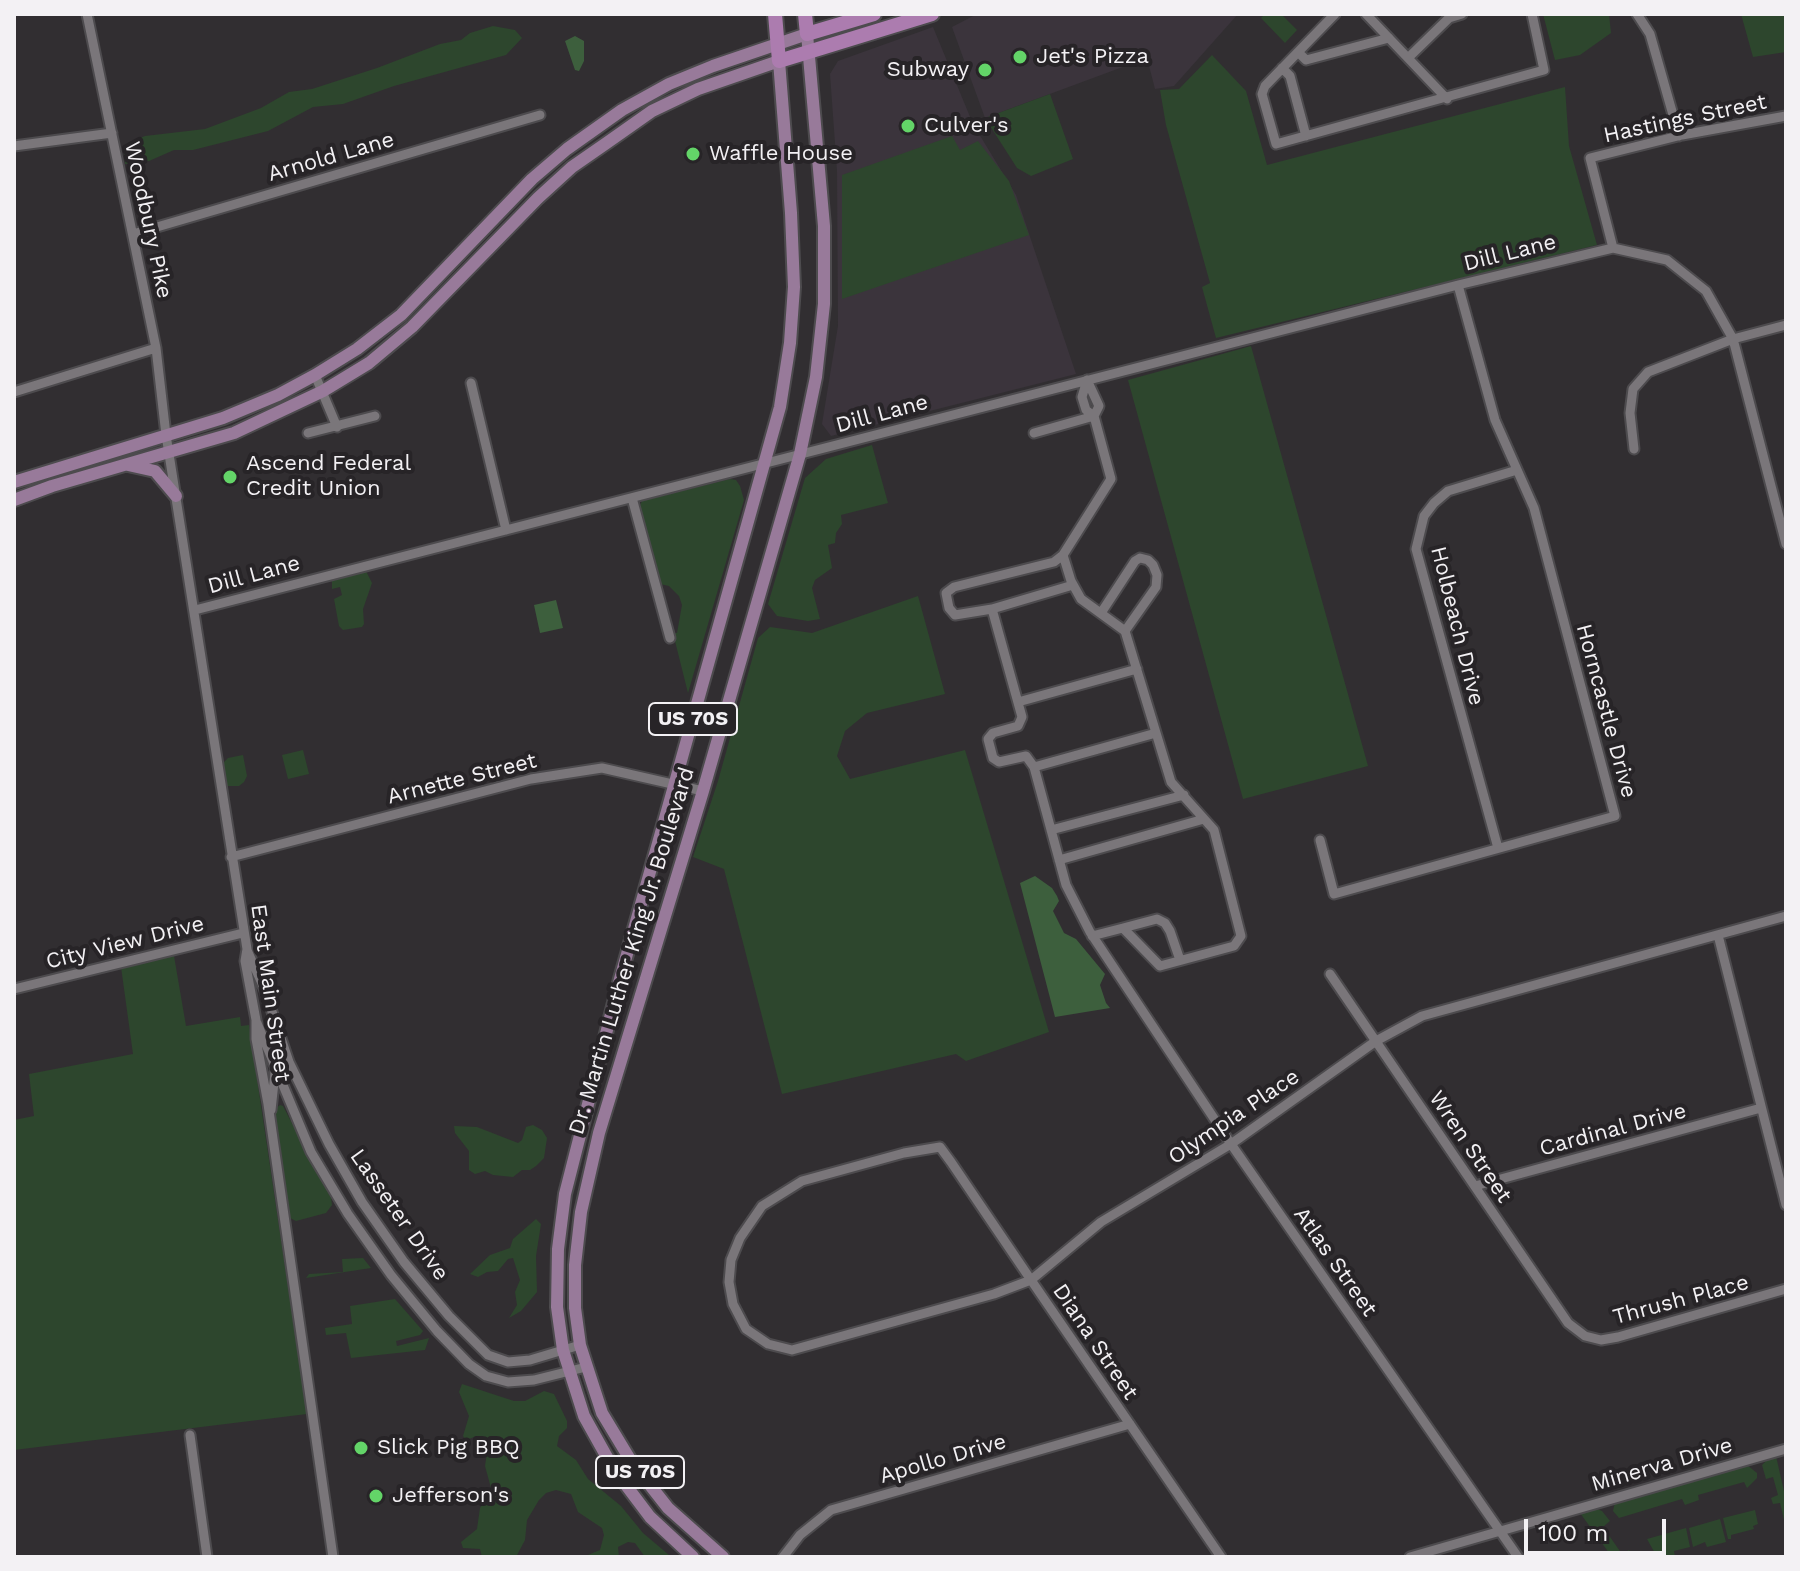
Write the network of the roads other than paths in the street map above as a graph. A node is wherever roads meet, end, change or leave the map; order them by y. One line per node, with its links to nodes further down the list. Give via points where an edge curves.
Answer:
1 (87, 14): 22 (street, Woodbury Pike)
2 (775, 14): 13 (highway, US 70S)
3 (805, 14): 11 (highway, US 70S)
4 (874, 14): 11 (highway)
5 (932, 14): 14 (highway)
6 (1335, 14): 15 (street)
7 (1366, 14): 12 (street)
8 (1462, 14): 16 (street, via 1449,18)
9 (1532, 14): 19 (street, via 1544,70)
10 (1637, 14): 24 (street, via 1650,34)
11 (807, 34): 13 (main road); 14 (main road, Dr. Martin Luther King Jr. Boulevard / US 70S)
12 (1389, 38): 15 (street, via 1306,60); 16 (street)
13 (778, 42): 17 (highway, Dr. Martin Luther King Jr. Boulevard / US 70S); 32 (main road, via 669,84 567,149 401,315)
14 (809, 52): 17 (highway); 45 (main road, Dr. Martin Luther King Jr. Boulevard / US 70S, via 824,226 824,304)
15 (1298, 52): 18 (street)
16 (1408, 58): 19 (street)
17 (779, 61): 35 (main road, via 652,111 572,167 412,327 369,363); 46 (main road, Dr. Martin Luther King Jr. Boulevard / US 70S, via 794,287 780,407)
18 (1282, 68): 23 (street, via 1290,76); 23 (street, via 1262,94 1276,144)
19 (1447, 99): 23 (street)
20 (540, 115): 26 (street, Arnold Lane)
21 (1786, 116): 24 (street, Hastings Street)
22 (112, 133): 25 (street); 26 (street, Woodbury Pike)
23 (1306, 136)
24 (1679, 136): 27 (street, Hastings Street, via 1590,158)
25 (14, 146)
26 (133, 234): 31 (street, Woodbury Pike)
27 (1613, 248): 28 (street, Dill Lane); 30 (street, via 1667,260 1706,291)
28 (1458, 285): 33 (street, Dill Lane); 48 (street, Horncastle Drive, via 1495,420)
29 (1786, 325): 30 (street)
30 (1733, 339): 43 (street, via 1648,372 1633,389); 53 (street)
31 (156, 348): 36 (street); 42 (street, Woodbury Pike)
32 (315, 375): 35 (street); 42 (main road, via 223,418)
33 (1087, 380): 38 (street, via 1082,397); 45 (street, Dill Lane)
34 (471, 383): 54 (street)
35 (323, 391): 39 (street); 44 (main road, via 234,433)
36 (14, 392)
37 (375, 416): 39 (street)
38 (1094, 416): 41 (street); 56 (street, via 1111,479)
39 (337, 427): 40 (street)
40 (308, 433)
41 (1034, 433)
42 (166, 435): 44 (street, East Main Street); 49 (main road)
43 (1634, 449)
44 (169, 452): 47 (main road); 50 (street, East Main Street)
45 (800, 454): 46 (street, Dill Lane); 68 (main road, Dr. Martin Luther King Jr. Boulevard / US 70S)
46 (766, 463): 51 (street, Dill Lane); 67 (main road, Dr. Martin Luther King Jr. Boulevard / US 70S)
47 (125, 465): 50 (main road, via 155,471); 52 (main road)
48 (1517, 470): 73 (street, Holbeach Drive, via 1448,491 1424,516 1416,549); 73 (street, Horncastle Drive, via 1534,508 1615,816)
49 (14, 482)
50 (176, 496): 59 (street, East Main Street)
51 (632, 498): 54 (street, Dill Lane); 62 (street)
52 (14, 500)
53 (1783, 517): 55 (street)
54 (506, 530): 59 (street, Dill Lane)
55 (1786, 544)
56 (1063, 555): 57 (street); 58 (street, via 946,593 955,615)
57 (1073, 585): 58 (street); 60 (street, via 1081,599)
58 (992, 609): 64 (street)
59 (195, 610): 74 (street, East Main Street)
60 (1101, 613): 61 (street); 61 (street, via 1135,561 1148,560 1157,575 1156,587)
61 (1125, 631): 63 (street)
62 (670, 638)
63 (1137, 669): 64 (street); 65 (street)
64 (1018, 702): 66 (street, via 1018,726 988,739 999,762 1026,756)
65 (1156, 733): 66 (street); 69 (street, via 1171,782)
66 (1034, 767): 71 (street, Atlas Street)
67 (674, 785): 68 (street, Arnette Street); 74 (street, Arnette Street, via 602,768 535,778); 99 (main road, Dr. Martin Luther King Jr. Boulevard / US 70S, via 565,1194 557,1307)
68 (703, 791): 98 (main road, Dr. Martin Luther King Jr. Boulevard / US 70S, via 599,1133 581,1212 575,1265)
69 (1184, 795): 70 (street); 71 (street)
70 (1204, 819): 75 (street); 82 (street, via 1214,830 1241,936 1234,946)
71 (1051, 830): 75 (street, Atlas Street)
72 (1320, 840): 73 (street, Horncastle Drive, via 1334,894)
73 (1498, 848)
74 (231, 857): 78 (street, East Main Street)
75 (1059, 860): 80 (street, Atlas Street)
76 (1786, 916): 79 (street, Olympia Place)
77 (1123, 928): 80 (street); 82 (street, via 1160,966); 82 (street, via 1157,919 1165,923)
78 (243, 933): 81 (street, East Main Street); 84 (street, City View Drive)
79 (1718, 935): 86 (street, Olympia Place, via 1422,1016); 89 (street)
80 (1092, 936): 91 (street, Atlas Street)
81 (247, 949): 85 (street, East Main Street); 87 (street, Lasseter Drive)
82 (1180, 960)
83 (1330, 974): 86 (street, Wren Street)
84 (14, 989)
85 (256, 1020): 88 (street, Lasseter Drive); 90 (street, East Main Street)
86 (1376, 1041): 91 (street, Olympia Place); 92 (street, Wren Street)
87 (289, 1062): 88 (street); 99 (street, Lasseter Drive, via 362,1202 466,1335 488,1355 508,1362)
88 (276, 1070): 90 (street); 101 (street, Lasseter Drive, via 311,1152 348,1214 435,1329 486,1376 508,1382)
89 (1761, 1108): 92 (street, Cardinal Drive); 93 (street)
90 (269, 1116): 107 (street, East Main Street)
91 (1231, 1144): 94 (street, Olympia Place, via 1101,1222); 105 (street, Atlas Street)
92 (1475, 1186): 97 (street, Wren Street, via 1568,1323)
93 (1786, 1205)
94 (1031, 1280): 96 (street, Olympia Place, via 792,1350 768,1344 746,1329); 96 (street, Diana Street, via 940,1147 802,1181 762,1206 731,1260); 102 (street, Diana Street)
95 (1786, 1289): 97 (street, Thrush Place, via 1618,1337)
96 (733, 1304)
97 (1585, 1336)
98 (580, 1345): 99 (street, Lasseter Drive); 100 (main road, Dr. Martin Luther King Jr. Boulevard / US 70S)
99 (563, 1350): 101 (main road, Dr. Martin Luther King Jr. Boulevard / US 70S)
100 (586, 1367): 101 (street, Lasseter Drive); 109 (main road, Dr. Martin Luther King Jr. Boulevard / US 70S, via 602,1413 631,1461 668,1508)
101 (569, 1372): 108 (main road, Dr. Martin Luther King Jr. Boulevard / US 70S, via 584,1416 613,1468 650,1517)
102 (1130, 1424): 110 (street, Apollo Drive, via 831,1510); 111 (street, Diana Street)
103 (190, 1435): 106 (street)
104 (1786, 1449): 105 (street, Minerva Drive)
105 (1499, 1530): 112 (street, Minerva Drive); 113 (street, Atlas Street)
106 (206, 1557)
107 (333, 1557)
108 (693, 1557)
109 (723, 1557)
110 (783, 1557)
111 (1221, 1557)
112 (1410, 1557)
113 (1518, 1557)

